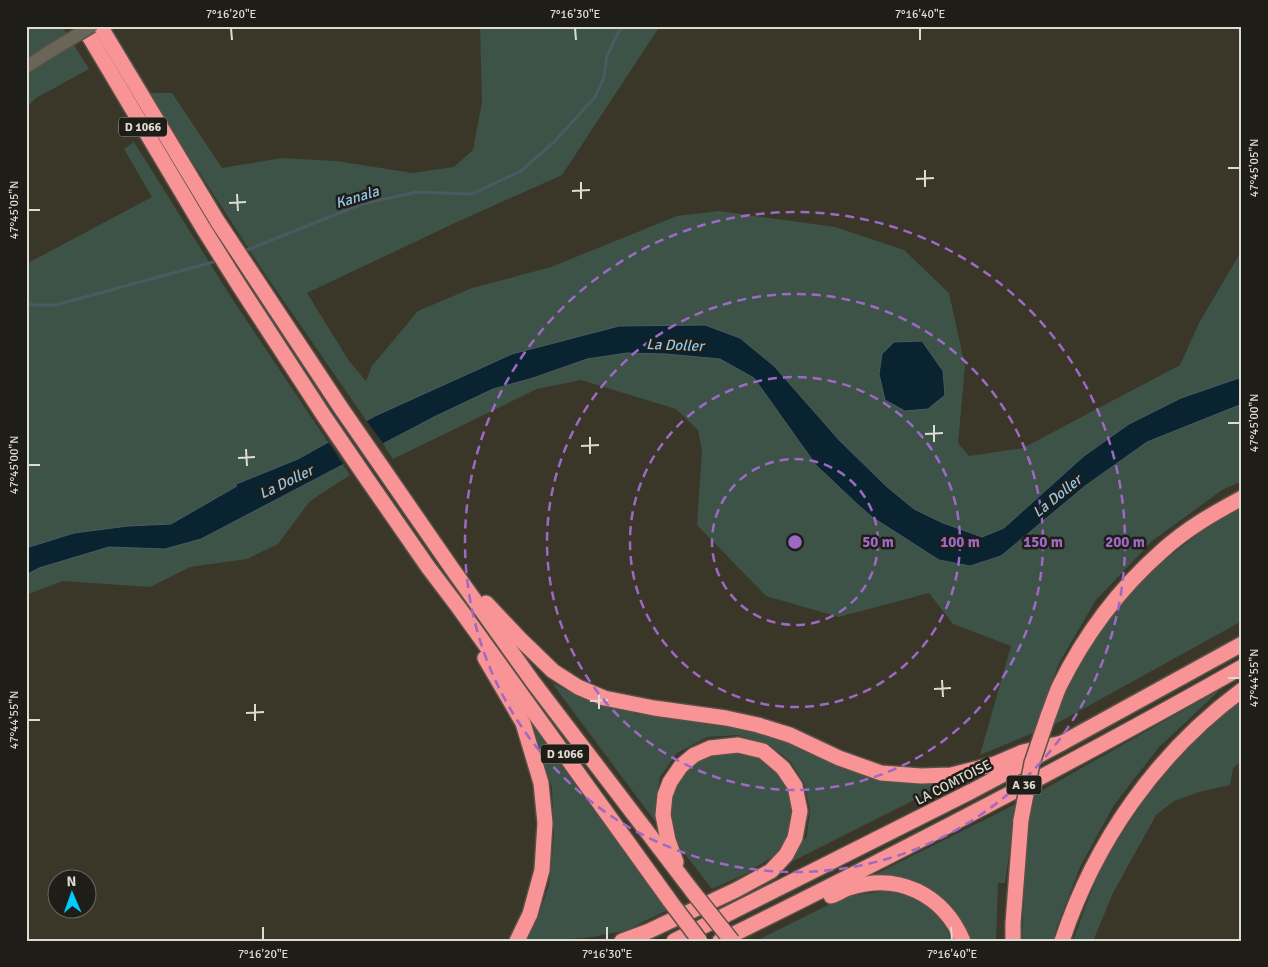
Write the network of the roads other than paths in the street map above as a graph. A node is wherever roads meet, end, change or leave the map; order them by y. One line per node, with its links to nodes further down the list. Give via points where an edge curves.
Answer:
1 (83, 26): 7 (highway, D 1066, via 240,287 324,416)
2 (92, 26): 4 (street, bridge)
3 (100, 26): 6 (highway, D 1066, via 256,281)
4 (26, 67)
5 (1242, 498): 21 (highway, bridge, via 1204,519 1132,579 1102,616 1058,688 1032,763 1021,820)
6 (453, 570): 11 (highway, via 553,671 604,698 758,725 881,773 951,775); 12 (highway, D 1066, via 533,682)
7 (459, 608): 14 (highway, via 523,723 541,784 545,823 542,870 530,914); 17 (highway, D 1066, bridge)
8 (1242, 644): 11 (highway, LA COMTOISE / A 36)
9 (1242, 667): 13 (highway, A 36, via 979,810)
10 (1242, 690): 22 (highway, via 1199,725 1164,761 1128,807 1098,857)
11 (1062, 743): 16 (highway, LA COMTOISE / A 36)
12 (683, 879): 15 (highway, via 668,840 663,815 670,782 681,766 710,748 738,745 763,750 783,768 797,794 800,811 795,838 786,855 771,871 736,890); 19 (highway, D 1066, bridge)
13 (804, 899): 18 (highway, A 36); 20 (highway, via 823,900 862,885 894,884 924,894 937,903 949,915)
14 (517, 941)
15 (622, 941)
16 (674, 941)
17 (700, 941)
18 (720, 941)
19 (732, 941)
20 (963, 941)
21 (1013, 941)
22 (1062, 941)

